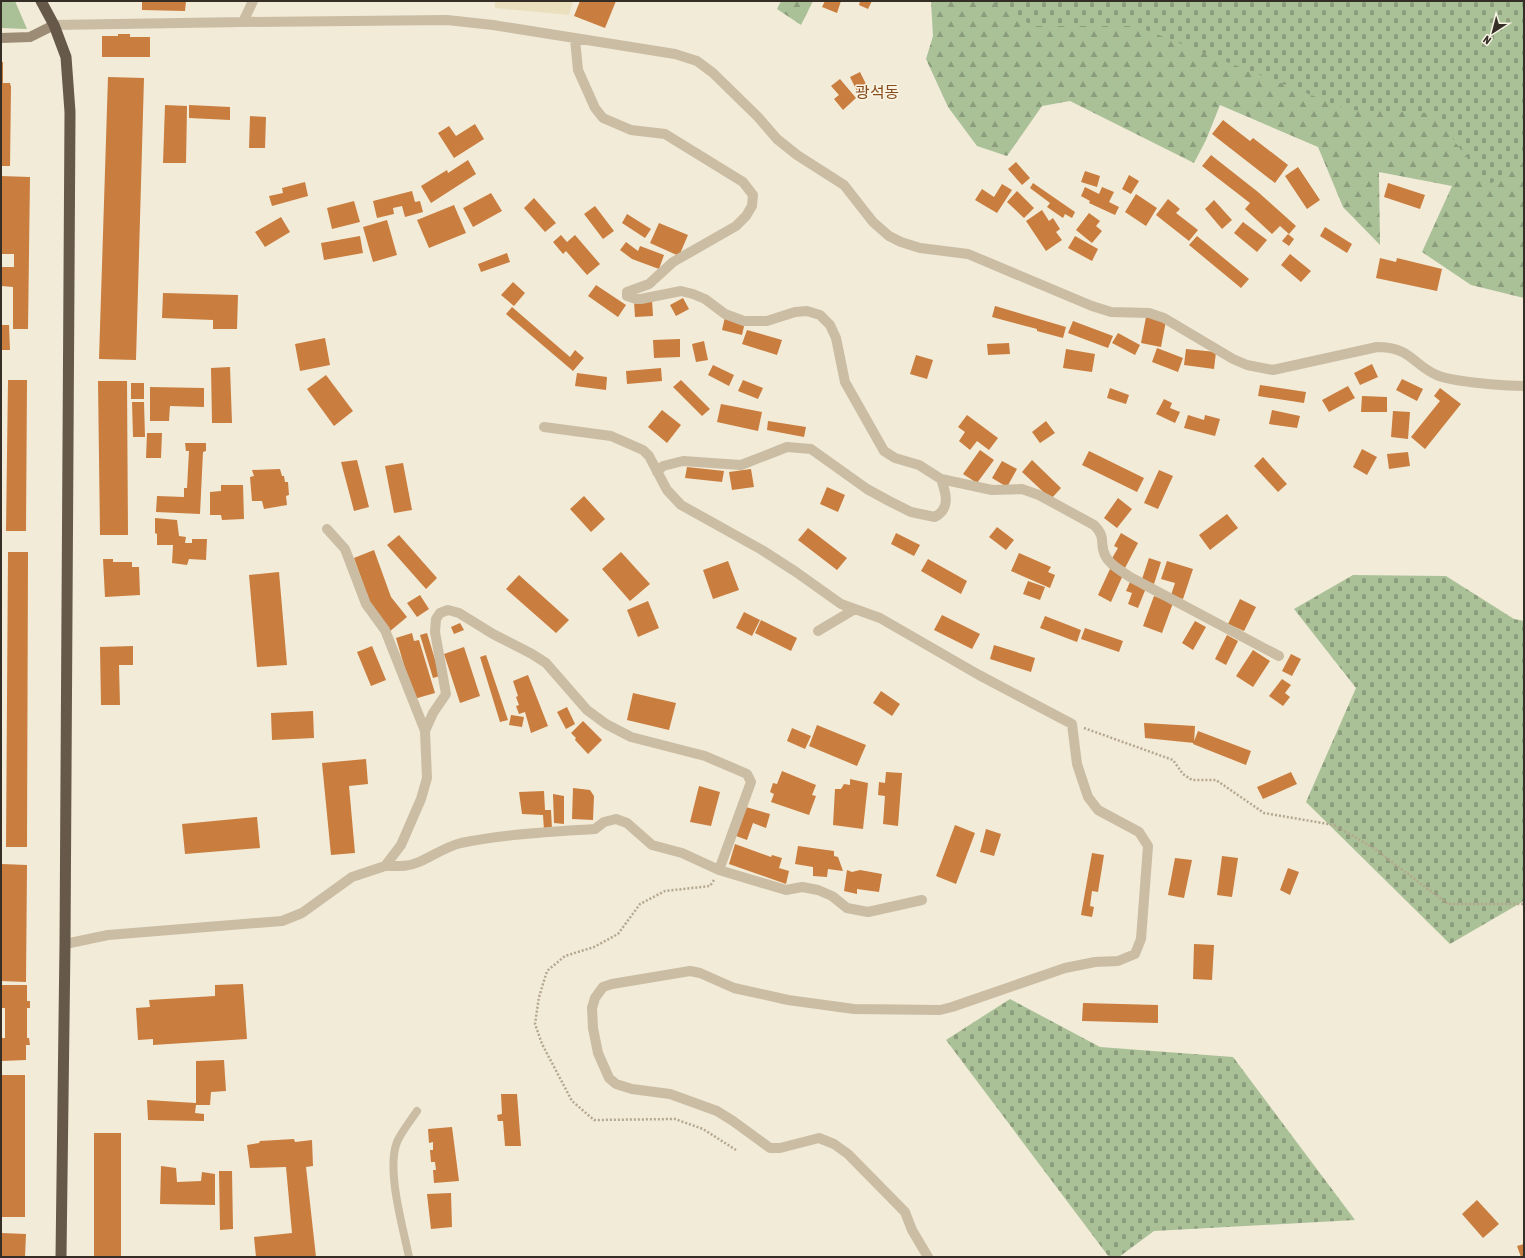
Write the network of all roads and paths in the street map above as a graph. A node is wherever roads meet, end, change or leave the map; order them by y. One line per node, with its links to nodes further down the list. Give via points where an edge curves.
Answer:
1 (41, 1): 4 (highway)
2 (253, 1): 3 (street)
3 (244, 22): 4 (street); 6 (street, via 447,20)
4 (54, 25): 5 (main road, via 30,37); 21 (highway, via 66,57 70,112)
5 (1, 38)
6 (575, 39): 7 (street, via 675,54 697,61 728,86 777,139 844,185 873,222 889,236 901,242 920,248 968,254 1111,312 1149,312 1247,365 1273,370 1377,347 1388,347 1399,349 1438,376); 10 (street, via 578,70 595,108 603,118 631,130 665,134 743,182 753,195 752,206 736,226 685,254 649,284 627,292 627,296 641,299 681,291 705,299 725,314 744,321 767,321 795,312 820,315 830,325 836,338 845,382 884,451 895,458 919,465)
7 (1524, 386)
8 (544, 427): 9 (street, via 610,436 643,450)
9 (657, 472): 10 (street, via 663,466 683,461 741,465 787,447 811,449 867,489 889,501 911,512 936,517 942,513 946,504 946,492); 12 (street, via 667,490 681,505 762,550 841,604)
10 (941, 479): 14 (street, via 992,490 1022,489 1039,495 1094,525 1100,532 1106,558 1112,565)
11 (327, 529): 16 (street, via 345,549 366,604 385,630)
12 (855, 609): 13 (street); 15 (street, via 880,618 979,676)
13 (818, 631)
14 (1279, 656)
15 (1072, 724): 20 (path, via 1173,760 1183,774 1192,780 1216,780 1264,813 1334,825 1372,847 1448,904); 26 (street, via 1077,764 1088,797 1098,810 1139,832 1148,846 1141,939 1135,954 1118,961 1064,968 940,1010 854,1009 788,1000 734,988 690,971 603,987 592,1008 598,1053 609,1078 616,1084 670,1094 717,1111 734,1120 770,1148 819,1138 834,1144 848,1154 905,1212)
16 (424, 731): 17 (street, via 427,778 422,798 401,845); 18 (street, via 446,694 435,632 436,619 440,613 448,610 459,613 546,663 587,710 606,724 631,736 705,756 747,774 751,782)
17 (385, 866): 18 (street, via 418,863 436,852 486,838 595,828 616,819 627,823 652,845 682,853); 21 (street, via 352,877 302,913 282,921 108,935)
18 (719, 870): 19 (street, via 786,890 802,887 818,890 832,896 847,908 868,912); 23 (path, via 710,886 665,891 640,904 618,934 594,947 565,956 547,971 539,997 535,1024 542,1044 572,1101 594,1120 676,1119 703,1129)
19 (922, 900)
20 (1524, 904)
21 (65, 944): 24 (highway)
22 (417, 1111): 25 (lane, via 398,1141 394,1154 399,1210)
23 (736, 1150)
24 (61, 1257)
25 (409, 1257)
26 (928, 1257)

